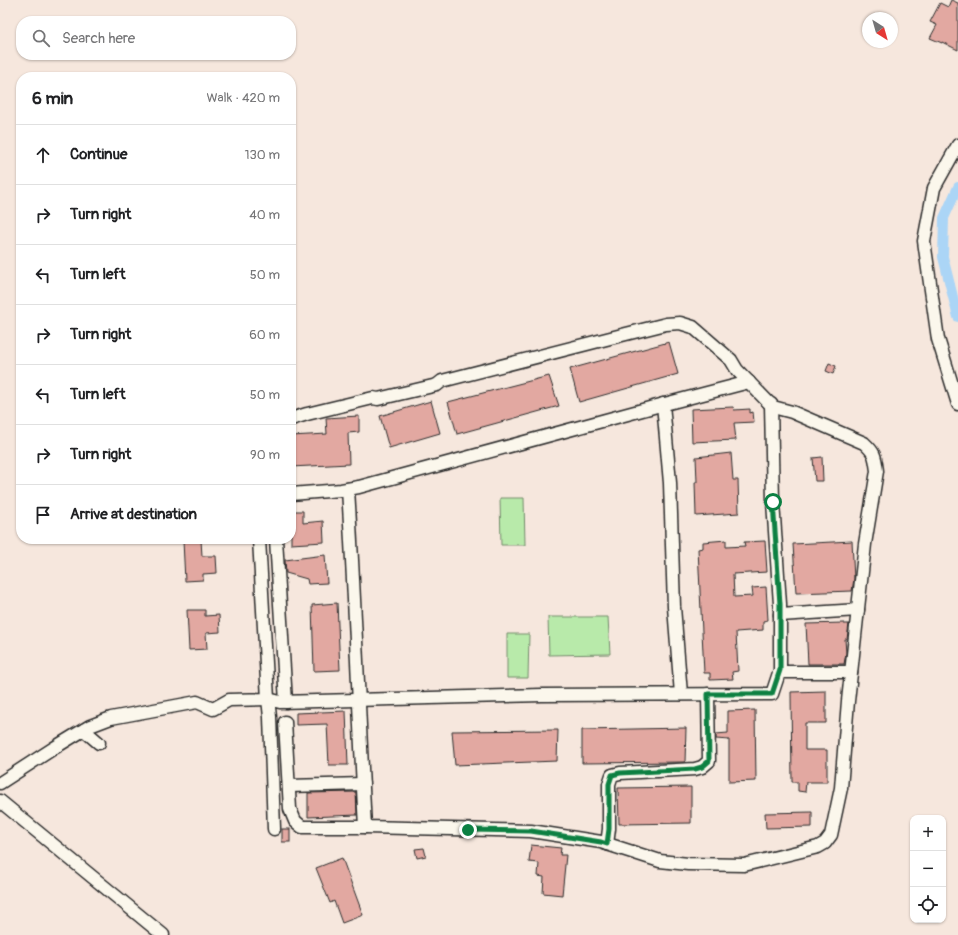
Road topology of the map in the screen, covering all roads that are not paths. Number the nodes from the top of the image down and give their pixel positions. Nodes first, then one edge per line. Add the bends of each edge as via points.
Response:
1 (958, 145) edge
2 (749, 382) junction
3 (663, 404) junction
4 (771, 404) junction
5 (958, 404) edge
6 (296, 417) edge
7 (348, 489) junction
8 (296, 494) edge
9 (259, 544) edge
10 (276, 544) edge
11 (858, 610) junction
12 (780, 615) junction
13 (780, 672) junction
14 (851, 672) junction
15 (681, 694) junction
16 (708, 694) junction
17 (268, 699) junction
18 (359, 700) junction
19 (286, 702) junction
20 (285, 722) dead end
21 (84, 730) junction
22 (99, 744) dead end
23 (0, 783) edge
24 (363, 784) junction
25 (289, 786) junction
26 (0, 801) edge
27 (365, 828) junction
28 (274, 829) dead end
29 (607, 844) junction
30 (163, 935) edge

1 - 5 street via 934,188 924,240 938,339
2 - 3 street
2 - 4 street
2 - 6 street via 731,360 693,327 680,323 666,324 442,381 437,386 373,398
3 - 7 street via 415,473
3 - 15 street via 670,483 674,607
4 - 11 street via 864,443 873,451 876,470
4 - 12 street via 773,502
7 - 8 street
7 - 18 street
9 - 17 street
10 - 19 street
11 - 12 street
11 - 14 street
12 - 13 street
13 - 14 street
13 - 16 street via 772,694
14 - 29 street via 841,788 831,835 826,843 744,865 660,861
15 - 16 street
15 - 18 street
16 - 29 street via 709,761 695,769 612,775 609,784
17 - 19 street
17 - 21 street via 229,700 213,709 197,702 111,718
17 - 28 street
18 - 19 street
18 - 24 street
20 - 25 street
21 - 22 street
21 - 23 street
24 - 25 street
24 - 27 street
25 - 27 street via 290,809 302,828
26 - 30 street
27 - 29 street via 531,831

